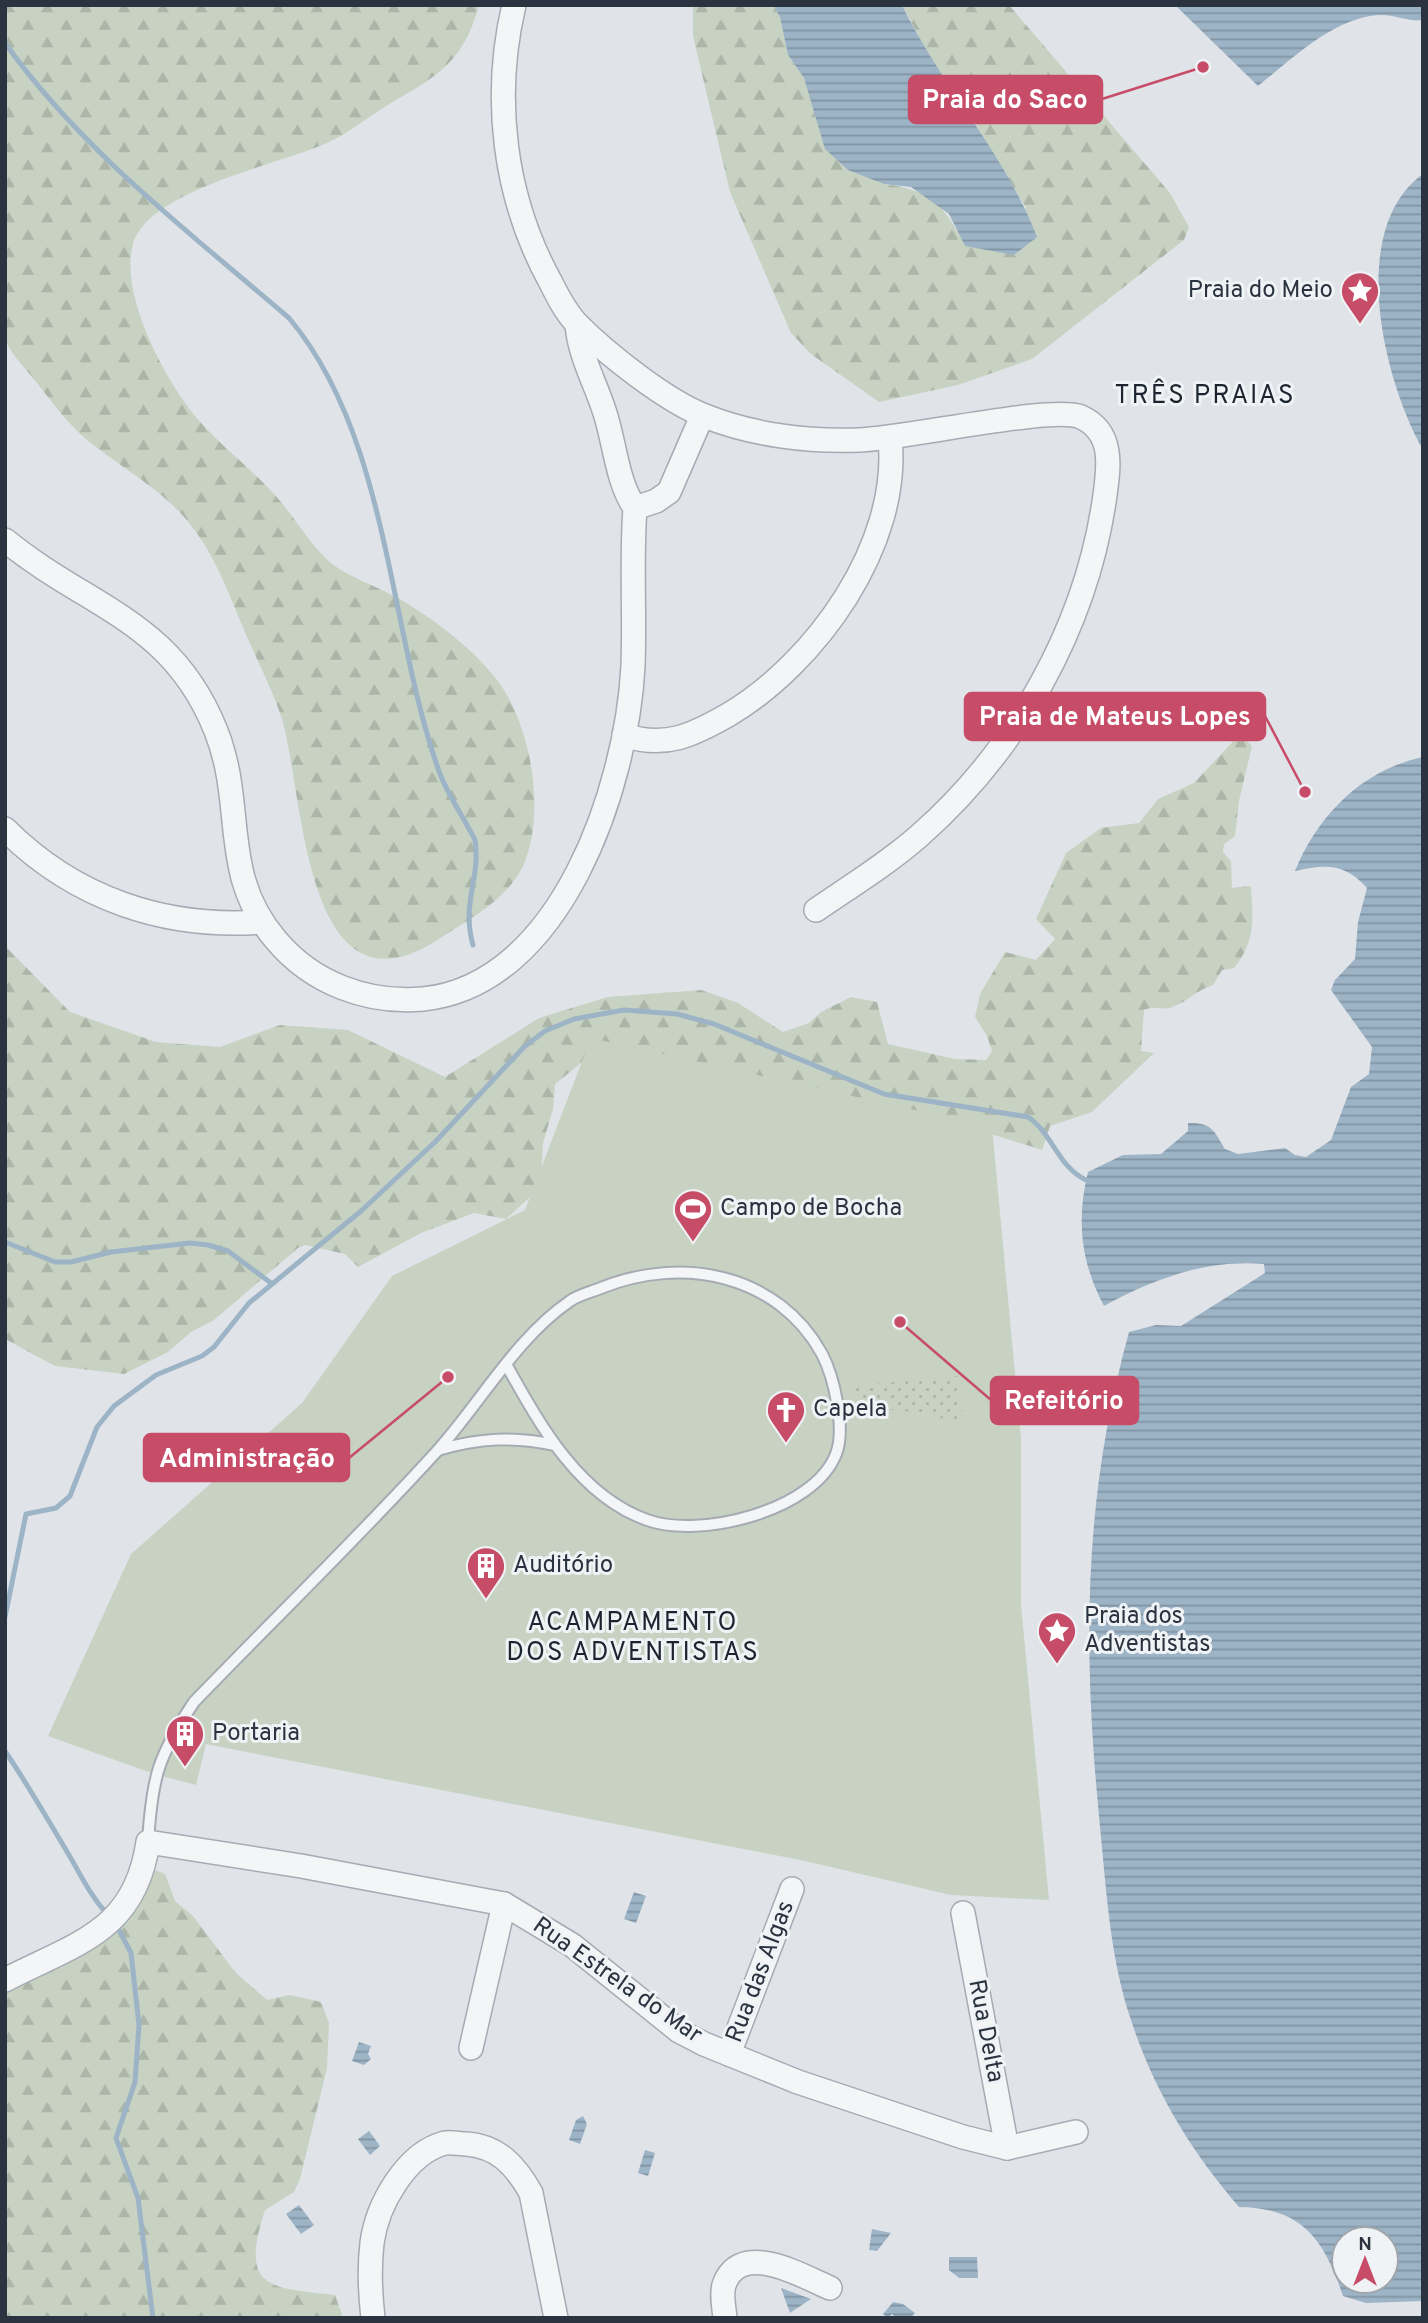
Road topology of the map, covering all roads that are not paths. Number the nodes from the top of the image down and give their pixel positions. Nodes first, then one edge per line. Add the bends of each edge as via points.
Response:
1 (514, 5) edge
2 (577, 324) junction
3 (702, 416) junction
4 (890, 439) junction
5 (635, 508) junction
6 (5, 540) edge
7 (624, 735) junction
8 (5, 828) edge
9 (816, 910) dead end
10 (262, 922) junction
11 (507, 1366) junction
12 (555, 1446) junction
13 (438, 1450) junction
14 (148, 1842) junction
15 (792, 1889) dead end
16 (504, 1904) junction
17 (963, 1913) dead end
18 (5, 1980) edge
19 (471, 2048) dead end
20 (729, 2054) junction
21 (1076, 2132) dead end
22 (1007, 2148) junction
23 (830, 2288) dead end
24 (373, 2318) edge
25 (556, 2318) edge
26 (724, 2318) edge

1 - 2 street via 503,76 511,175 538,258
2 - 3 street via 641,377
2 - 5 street via 625,494
3 - 4 street via 782,435
3 - 5 street via 669,492
4 - 7 street via 893,468 878,529 835,612 800,657 758,695 687,737 662,742
4 - 9 street via 1059,413 1079,416 1095,427 1107,446 1103,507 1085,581 1058,652 999,749 920,835
5 - 7 street via 633,667
6 - 10 street via 53,576 144,631 193,686 225,754 234,803 237,862
7 - 10 street via 598,822 563,896 532,943 484,980 425,999 363,995 306,968
8 - 10 street via 80,885 138,910 206,923
11 - 12 lane
11 - 12 lane via 572,1299 643,1275 696,1272 768,1294 798,1321 822,1354 834,1385 839,1418 836,1454 815,1482 782,1506 738,1521 692,1526 649,1521 615,1503
11 - 13 lane
12 - 13 lane via 496,1438
13 - 14 lane via 194,1702 172,1735 155,1774
14 - 16 street, Rua Estrela do Mar
14 - 18 street via 145,1865 119,1915 96,1935
15 - 20 street, Rua das Algas
16 - 19 street
16 - 20 street, Rua Estrela do Mar via 572,1945 679,2031
17 - 22 street, Rua Delta
20 - 22 street, Rua Estrela do Mar via 811,2086
21 - 22 street, Rua Estrela do Mar
23 - 26 street via 771,2263 748,2262 732,2272 723,2287
24 - 25 street via 369,2282 372,2239 387,2198 413,2160 446,2143 497,2152 522,2177 531,2193

